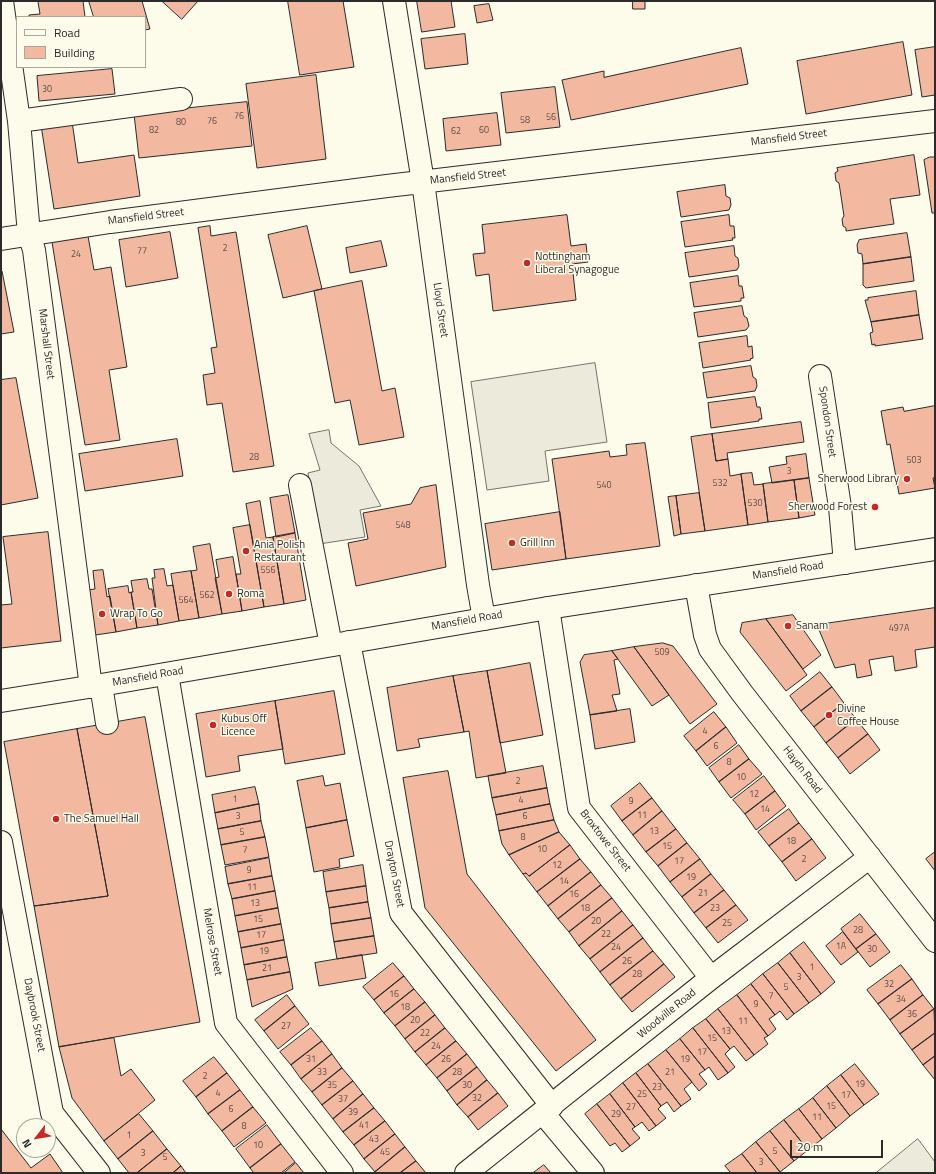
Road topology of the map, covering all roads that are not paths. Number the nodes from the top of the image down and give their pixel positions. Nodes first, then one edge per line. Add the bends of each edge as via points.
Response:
1 (2, 1) edge
2 (394, 1) edge
3 (181, 99) dead end
4 (19, 121) junction
5 (935, 121) edge
6 (423, 182) junction
7 (29, 234) junction
8 (1, 239) edge
9 (820, 376) dead end
10 (300, 485) dead end
11 (329, 542) dead end
12 (935, 548) edge
13 (845, 563) junction
14 (316, 565) junction
15 (696, 585) junction
16 (548, 608) junction
17 (484, 619) junction
18 (340, 643) junction
19 (167, 674) junction
20 (96, 686) junction
21 (1, 701) edge
22 (107, 723) dead end
23 (1, 842) edge
24 (870, 857) junction
25 (6, 886) edge
26 (9, 927) edge
27 (932, 934) edge
28 (712, 978) junction
29 (548, 1110) junction
30 (99, 1173) edge
31 (342, 1173) edge
32 (466, 1173) edge
33 (593, 1173) edge

1 - 4 main road, Marshall Street
2 - 6 main road, Lloyd Street
3 - 4 main road
4 - 7 main road, Marshall Street
5 - 6 main road, Mansfield Street
6 - 7 main road, Mansfield Street
6 - 17 main road, Lloyd Street via 476,577
7 - 8 main road, Mansfield Street
7 - 20 main road, Marshall Street via 34,250
9 - 13 main road, Spondon Street via 840,507
10 - 14 main road, Drayton Street
11 - 14 main road
12 - 13 main road, Mansfield Road
13 - 15 main road, Mansfield Road
14 - 18 main road, Drayton Street
15 - 16 main road, Mansfield Road
15 - 24 main road, Haydn Road via 710,649
16 - 17 main road, Mansfield Road
16 - 28 main road, Broxtowe Street via 579,808
17 - 18 main road, Mansfield Road
18 - 19 main road, Mansfield Road
18 - 29 main road, Drayton Street via 402,913
19 - 20 main road, Mansfield Road
19 - 31 main road, Melrose Street via 226,1023
20 - 21 main road, Mansfield Road
20 - 22 main road, Marshall Street
23 - 25 main road, Daybrook Street
24 - 27 main road, Haydn Road
24 - 28 main road, Woodville Road
25 - 26 main road, Daybrook Street
26 - 30 main road, Daybrook Street via 52,1113
28 - 29 main road, Woodville Road
29 - 32 main road, Woodville Road
29 - 33 main road, Drayton Street

